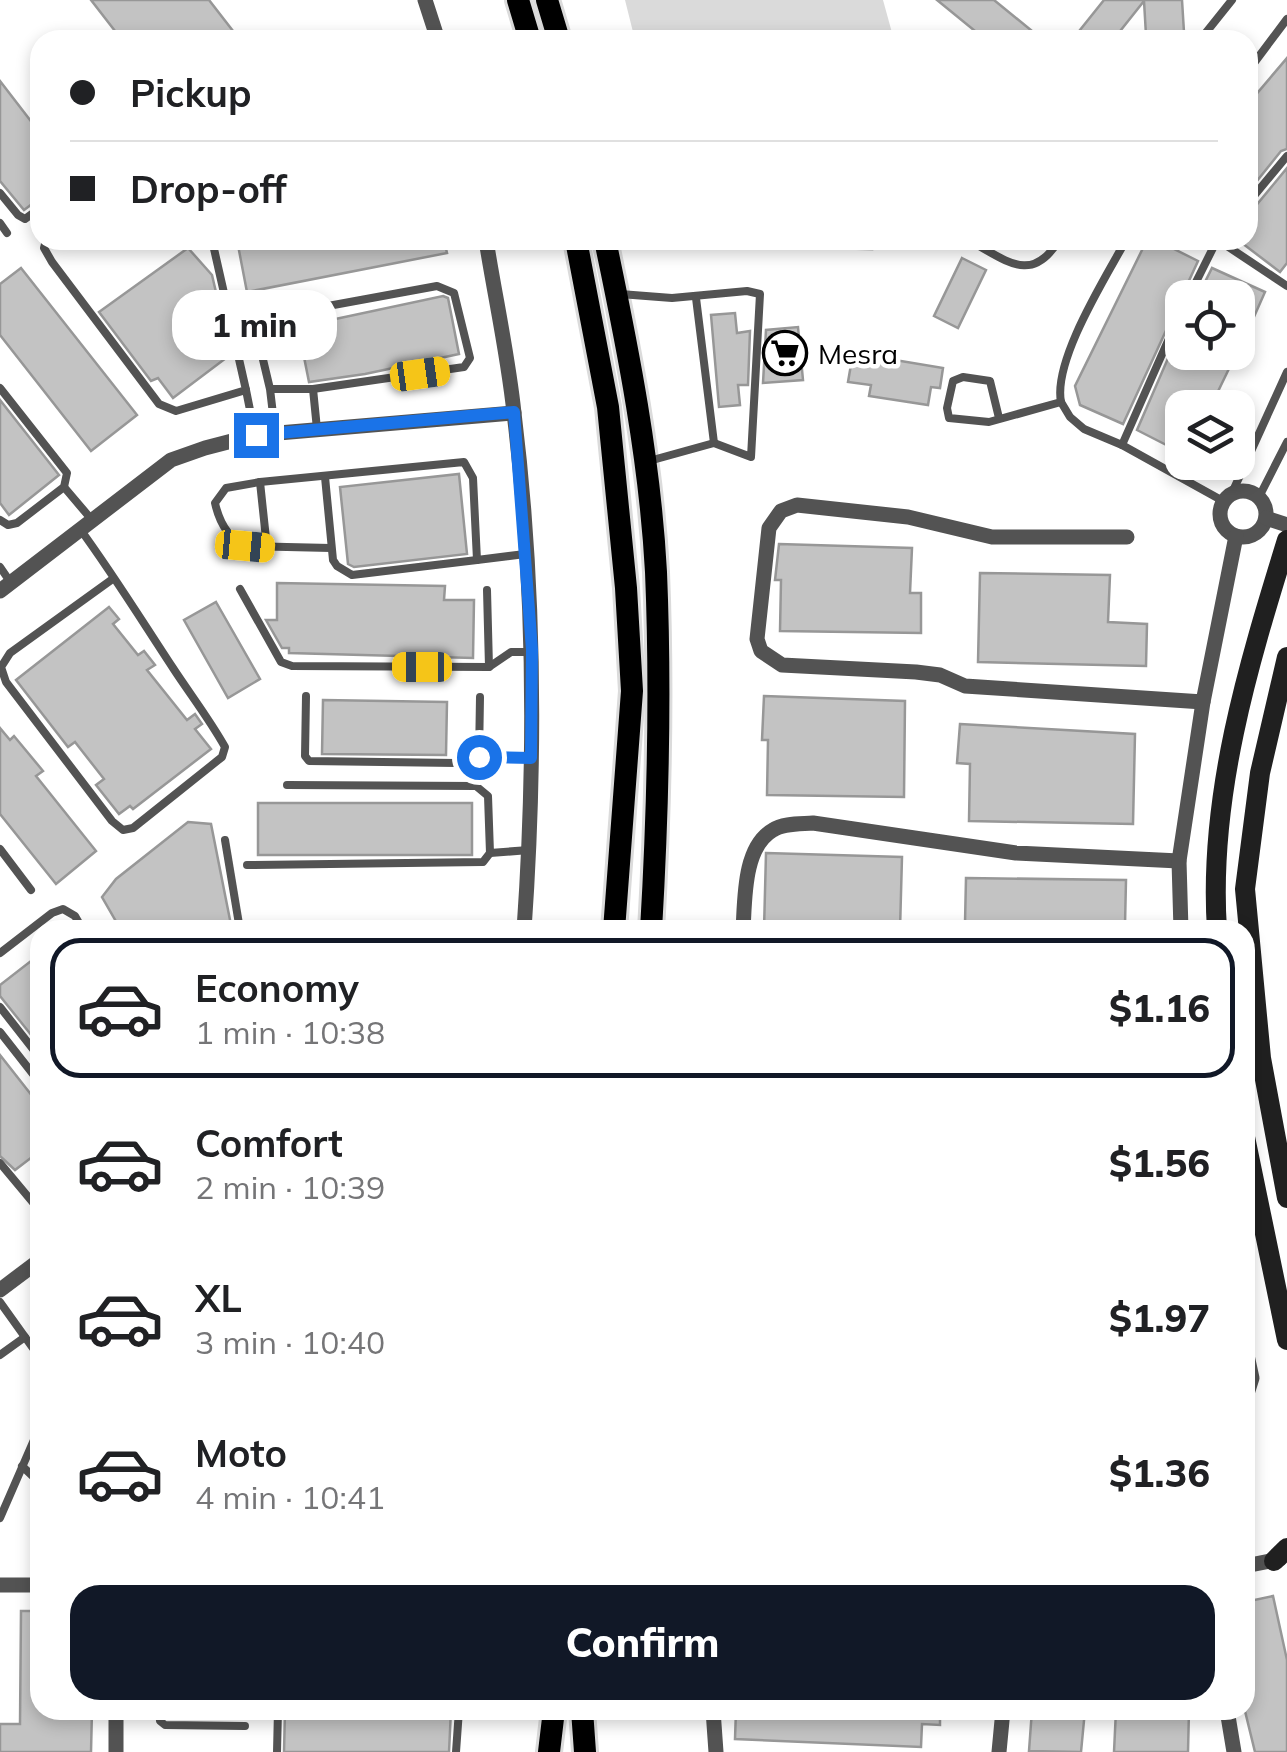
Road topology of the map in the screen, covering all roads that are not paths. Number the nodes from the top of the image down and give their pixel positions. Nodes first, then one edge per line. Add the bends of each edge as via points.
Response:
1 (425, 0) edge
2 (518, 0) edge
3 (547, 0) edge
4 (1232, 0) edge
5 (1287, 18) edge
6 (435, 30) edge
7 (527, 30) edge
8 (556, 30) edge
9 (1208, 30) edge
10 (1258, 57) edge
11 (1287, 156) edge
12 (1258, 191) edge
13 (0, 193) edge
14 (30, 215) edge
15 (0, 224) edge
16 (7, 233) dead end
17 (45, 250) edge
18 (214, 250) edge
19 (488, 250) edge
20 (578, 250) edge
21 (607, 250) edge
22 (987, 250) edge
23 (1051, 250) edge
24 (1121, 250) edge
25 (1213, 250) edge
26 (1233, 250) edge
27 (1197, 280) edge
28 (1287, 286) edge
29 (616, 293) junction
30 (696, 298) junction
31 (1165, 348) edge
32 (1287, 372) edge
33 (0, 388) edge
34 (313, 388) junction
35 (270, 389) junction
36 (246, 390) junction
37 (1061, 402) junction
38 (514, 412) junction
39 (999, 418) junction
40 (317, 430) junction
41 (275, 433) junction
42 (256, 435) junction
43 (1287, 442) edge
44 (714, 443) junction
45 (1122, 445) junction
46 (645, 462) junction
47 (325, 477) junction
48 (260, 482) junction
49 (64, 487) junction
50 (1228, 497) junction
51 (1259, 497) junction
52 (0, 520) edge
53 (1263, 523) junction
54 (86, 525) junction
55 (1127, 536) dead end
56 (1236, 536) junction
57 (1286, 537) edge
58 (267, 548) junction
59 (331, 548) junction
60 (525, 554) junction
61 (477, 560) junction
62 (0, 567) edge
63 (114, 578) junction
64 (5, 587) edge
65 (240, 589) dead end
66 (488, 590) dead end
67 (532, 652) junction
68 (1287, 657) edge
69 (490, 666) junction
70 (306, 696) dead end
71 (480, 696) dead end
72 (1204, 702) junction
73 (479, 757) junction
74 (531, 758) junction
75 (287, 785) dead end
76 (225, 840) dead end
77 (0, 849) edge
78 (529, 850) junction
79 (490, 853) junction
80 (1179, 861) junction
81 (247, 865) dead end
82 (31, 890) dead end
83 (43, 920) edge
84 (77, 920) edge
85 (238, 920) edge
86 (525, 920) edge
87 (615, 920) edge
88 (652, 920) edge
89 (743, 920) edge
90 (1181, 920) edge
91 (1216, 920) edge
92 (1248, 920) edge
93 (30, 930) edge
94 (0, 952) edge
95 (1255, 1002) edge
96 (0, 1007) edge
97 (0, 1032) edge
98 (30, 1045) edge
99 (30, 1070) edge
100 (0, 1163) edge
101 (1255, 1185) edge
102 (30, 1194) edge
103 (1287, 1198) edge
104 (30, 1268) edge
105 (0, 1290) edge
106 (0, 1302) edge
107 (25, 1337) junction
108 (1287, 1340) edge
109 (30, 1344) edge
110 (0, 1355) edge
111 (30, 1448) edge
112 (22, 1466) junction
113 (30, 1474) edge
114 (0, 1518) edge
115 (1284, 1557) edge
116 (1255, 1564) edge
117 (0, 1585) edge
118 (30, 1585) edge
119 (116, 1720) edge
120 (160, 1720) edge
121 (278, 1720) edge
122 (458, 1720) edge
123 (553, 1720) edge
124 (583, 1720) edge
125 (714, 1720) edge
126 (1001, 1720) edge
127 (1229, 1720) edge
128 (245, 1726) dead end
129 (116, 1752) edge
130 (277, 1752) edge
131 (456, 1752) edge
132 (548, 1752) edge
133 (585, 1752) edge
134 (716, 1752) edge
135 (999, 1752) edge
136 (1234, 1752) edge

1 - 6 street
2 - 7 main road
3 - 8 main road
4 - 9 lane
5 - 10 lane
11 - 12 lane
13 - 14 lane via 18,215
15 - 16 lane
17 - 36 lane via 160,404 176,411
18 - 36 lane
19 - 38 street
20 - 87 main road via 608,407 632,692
21 - 29 main road
22 - 23 lane via 1027,266
24 - 37 lane via 1079,326
25 - 27 lane
26 - 28 lane
29 - 30 lane
29 - 46 main road
30 - 44 lane
30 - 44 lane via 760,294 751,457
31 - 45 lane
32 - 50 lane
33 - 49 lane via 67,472
34 - 35 lane
34 - 35 lane via 464,367 470,358 454,294 437,286 269,318 256,326
34 - 40 lane
35 - 41 lane
36 - 42 lane
37 - 39 lane
37 - 45 lane via 1084,429
38 - 40 street
38 - 60 street
39 - 39 lane via 950,418 954,381 990,381
40 - 41 street
41 - 42 street
42 - 54 street via 170,460
43 - 51 lane
44 - 46 lane
45 - 50 lane
46 - 88 main road via 658,689
47 - 48 lane
47 - 59 lane
47 - 61 lane via 464,462 473,478
48 - 58 lane
48 - 58 lane via 226,488 215,503 234,541
49 - 52 lane via 17,522
49 - 54 lane
50 - 51 street
50 - 56 street via 1222,525
51 - 53 street via 1266,509
53 - 56 street via 1250,536
53 - 57 street
54 - 63 lane
54 - 64 street
55 - 72 street via 992,537 908,517 798,505 780,511 769,528 757,623 761,652 782,665 916,672 964,686
56 - 72 street
57 - 91 street via 1226,767
58 - 59 lane
59 - 61 lane via 337,566 352,574
60 - 61 lane
60 - 67 street
62 - 64 lane
63 - 63 lane via 10,652 1,667 6,682 124,830 226,752
65 - 69 lane via 282,662 292,666
66 - 69 lane
67 - 69 lane via 510,652
67 - 74 street
68 - 92 street via 1260,773 1245,890
70 - 73 lane via 310,761 456,763
71 - 73 lane
72 - 80 street
73 - 74 lane
74 - 78 street
75 - 79 lane via 476,786 488,796
76 - 85 lane
77 - 82 lane
78 - 79 lane
78 - 86 street
79 - 81 lane via 483,862
80 - 89 street via 1016,853 794,824 758,844
80 - 90 street
83 - 84 lane via 63,910
93 - 94 lane
95 - 103 street
96 - 98 lane
97 - 99 lane
100 - 102 lane
101 - 108 street
104 - 105 street
106 - 107 lane
107 - 109 lane
107 - 110 lane
111 - 112 lane
112 - 113 lane
112 - 114 lane
115 - 116 street
117 - 118 street
119 - 129 street
120 - 128 lane
121 - 130 lane
122 - 131 lane
123 - 132 main road
124 - 133 main road
125 - 134 street
126 - 135 street
127 - 136 street

